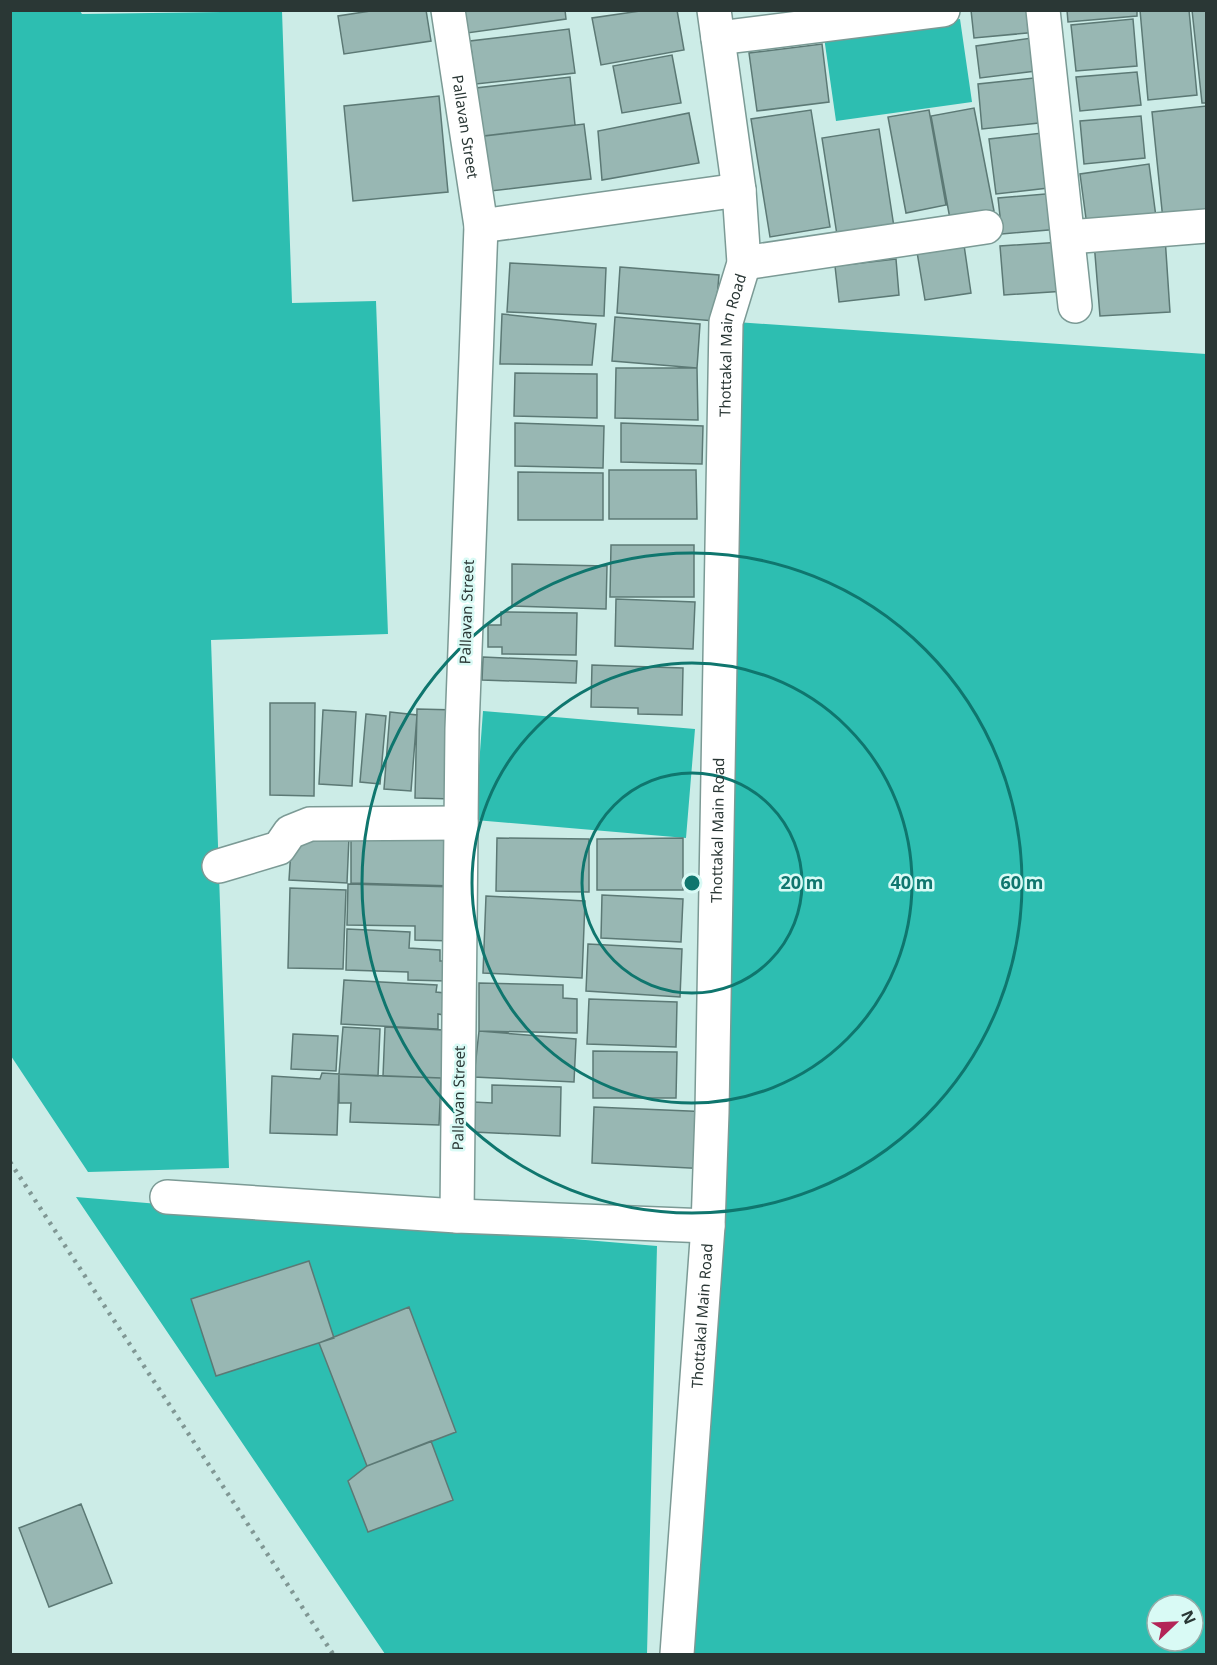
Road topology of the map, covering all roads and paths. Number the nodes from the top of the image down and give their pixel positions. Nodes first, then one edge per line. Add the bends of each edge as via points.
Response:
1 (448, 10) edge
2 (943, 10) edge
3 (1043, 10) edge
4 (716, 24) edge
5 (740, 190) junction
6 (481, 226) junction
7 (1206, 226) edge
8 (986, 227) dead end
9 (1069, 237) junction
10 (744, 263) junction
11 (1075, 306) dead end
12 (460, 823) junction
13 (219, 866) dead end
14 (167, 1197) dead end
15 (456, 1216) junction
16 (708, 1226) junction
17 (677, 1654) edge

1 - 6 street, Pallavan Street
2 - 4 street
3 - 9 street
4 - 5 street, Thottakal Main Road
5 - 6 street
5 - 10 street, Thottakal Main Road
6 - 12 street, Pallavan Street
7 - 9 street
8 - 10 street
9 - 11 street
10 - 16 street, Thottakal Main Road via 726,322
12 - 13 street via 310,824 290,832 279,848
12 - 15 street, Pallavan Street
14 - 15 street
15 - 16 street
16 - 17 street, Thottakal Main Road

